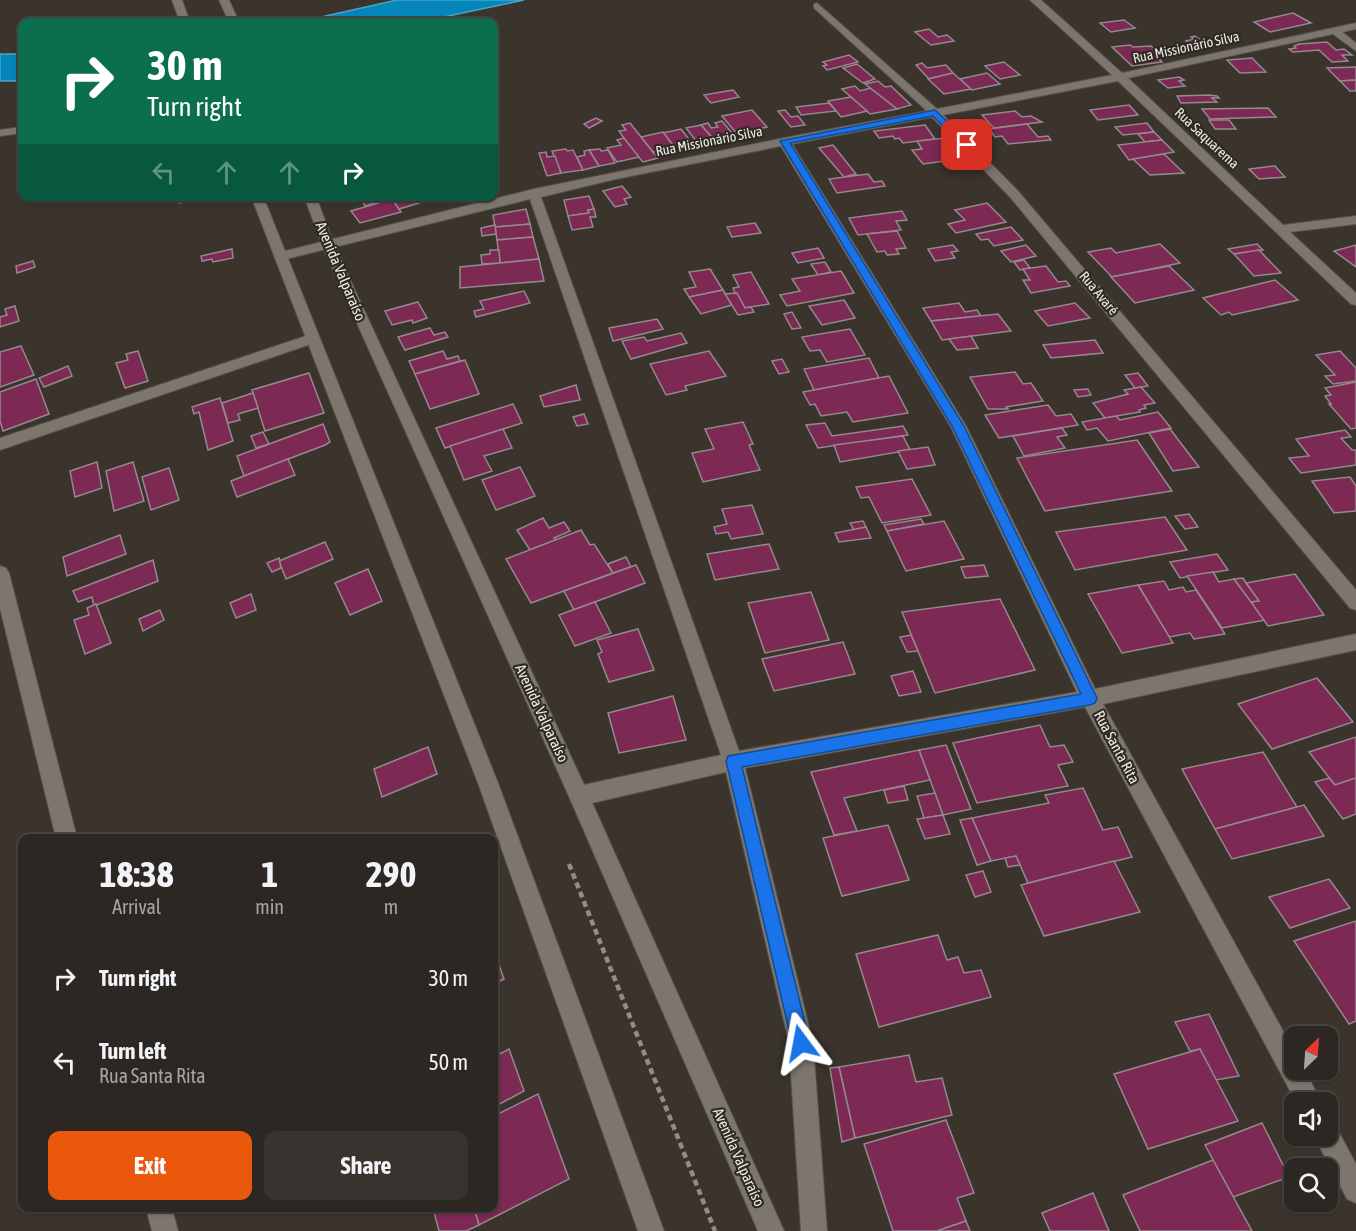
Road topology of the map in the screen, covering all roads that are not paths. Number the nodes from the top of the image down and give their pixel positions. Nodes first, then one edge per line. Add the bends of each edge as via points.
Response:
1 (177, 0) edge
2 (224, 0) edge
3 (1056, 0) edge
4 (1037, 2) edge
5 (817, 6) dead end
6 (184, 18) edge
7 (232, 18) edge
8 (1356, 26) edge
9 (1334, 30) junction
10 (1356, 48) edge
11 (1120, 77) junction
12 (935, 113) junction
13 (18, 131) edge
14 (0, 133) edge
15 (784, 141) junction
16 (534, 193) junction
17 (260, 201) edge
18 (312, 201) edge
19 (1356, 220) edge
20 (1281, 228) junction
21 (328, 245) junction
22 (282, 256) junction
23 (1356, 300) edge
24 (312, 339) junction
25 (0, 444) edge
26 (0, 573) edge
27 (1356, 603) edge
28 (1356, 642) edge
29 (1090, 698) junction
30 (733, 761) junction
31 (579, 796) junction
32 (66, 834) edge
33 (1304, 1092) edge
34 (1332, 1146) edge
35 (1356, 1190) edge
36 (160, 1212) edge
37 (165, 1231) edge
38 (651, 1231) edge
39 (771, 1231) edge
40 (814, 1231) edge

1 - 6 street
2 - 7 street
3 - 4 street
4 - 11 street, Rua Saquarema
5 - 12 street, Rua Avaré
8 - 9 street, Rua Missionário Silva
9 - 10 street
9 - 11 street, Rua Missionário Silva
11 - 12 street, Rua Missionário Silva
11 - 20 street, Rua Saquarema
12 - 15 street, Rua Missionário Silva
12 - 27 street, Rua Avaré via 1022,203
13 - 14 street
15 - 16 street, Rua Missionário Silva
15 - 29 street, Rua Santa Rita via 958,426
16 - 21 street, Rua Missionário Silva
16 - 30 street
17 - 22 street
18 - 21 street, Avenida Valparaíso
19 - 20 street
20 - 23 street, Rua Saquarema
21 - 22 street, Rua Missionário Silva
21 - 31 street, Avenida Valparaíso
22 - 24 street
24 - 25 street
24 - 38 street via 488,783
26 - 32 street
28 - 29 street
29 - 30 street
29 - 33 street, Rua Santa Rita
30 - 31 street
30 - 40 street via 801,1043
31 - 39 street, Avenida Valparaíso
34 - 35 street
36 - 37 street

